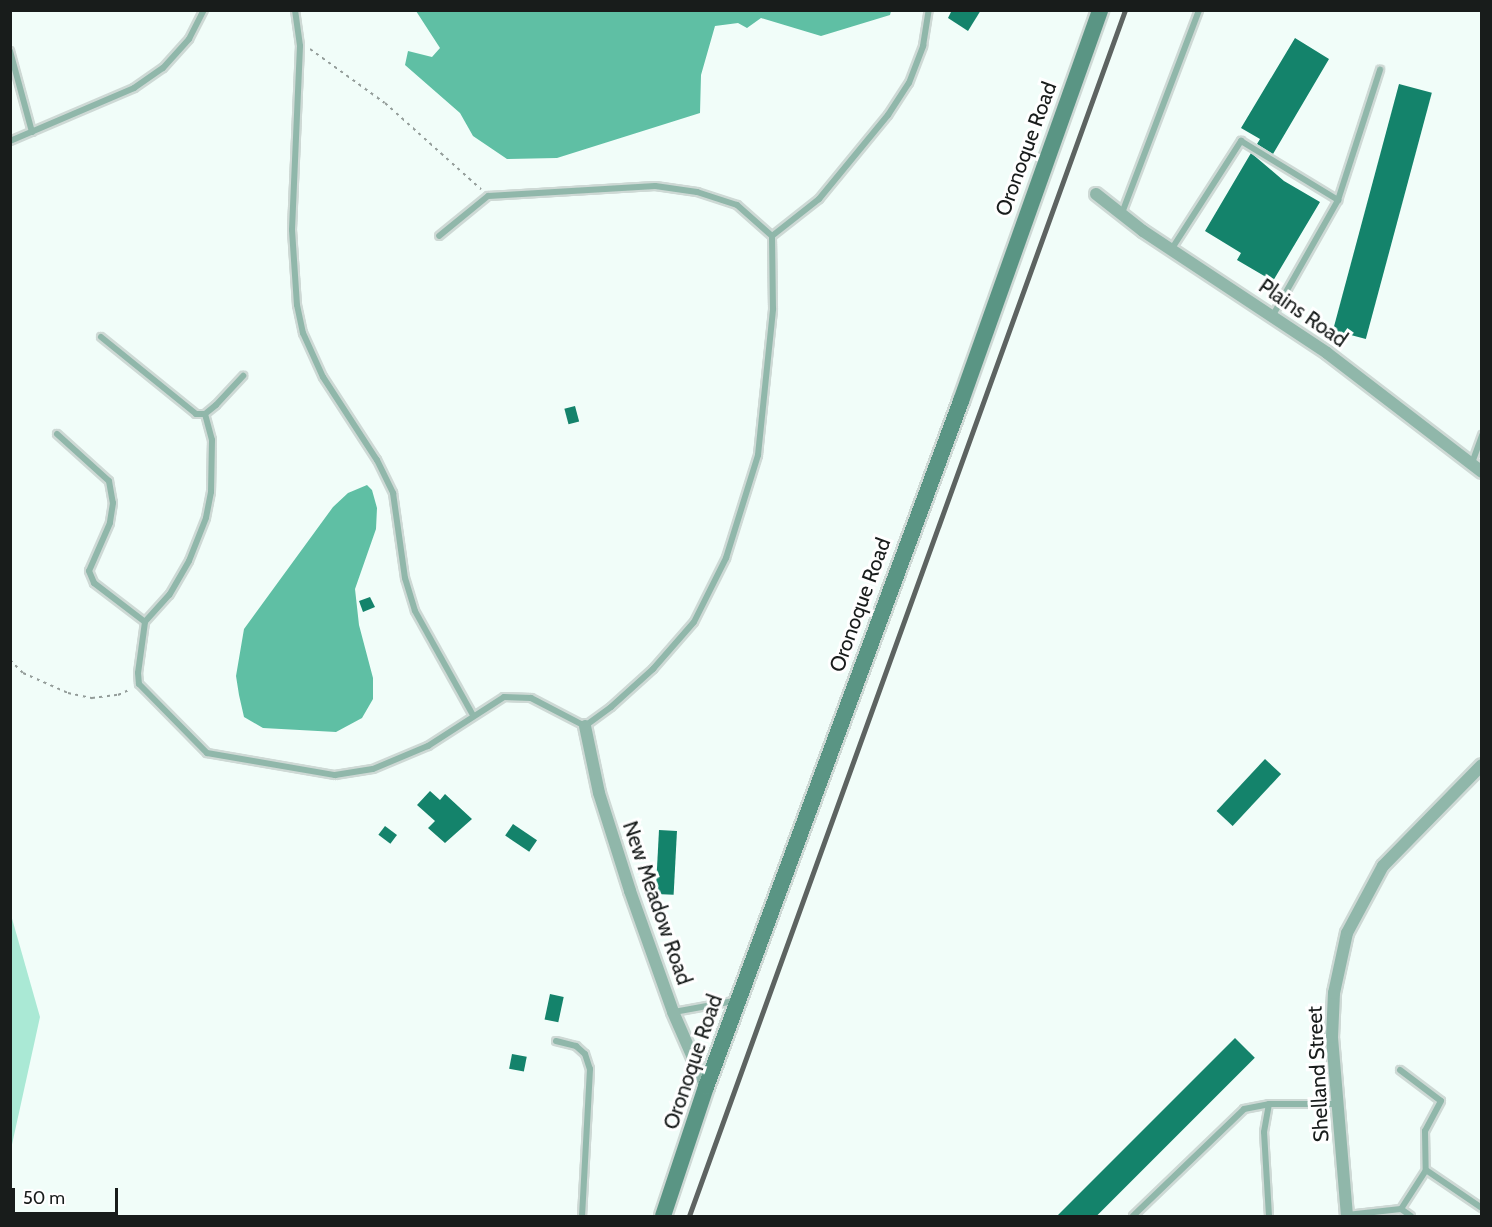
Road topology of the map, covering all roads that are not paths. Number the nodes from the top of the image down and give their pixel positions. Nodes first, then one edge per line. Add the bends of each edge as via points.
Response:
1 (204, 10) edge
2 (295, 10) edge
3 (929, 10) edge
4 (1100, 10) edge
5 (1199, 10) edge
6 (10, 51) edge
7 (1380, 70) dead end
8 (32, 132) junction
9 (10, 141) edge
10 (1096, 194) dead end
11 (1338, 200) junction
12 (1121, 214) junction
13 (439, 236) dead end
14 (772, 236) junction
15 (1172, 250) junction
16 (1273, 315) junction
17 (101, 337) dead end
18 (243, 376) dead end
19 (205, 414) junction
20 (57, 434) dead end
21 (1482, 435) edge
22 (1477, 468) edge
23 (145, 622) junction
24 (473, 715) junction
25 (585, 726) junction
26 (1482, 765) edge
27 (738, 1001) junction
28 (673, 1012) junction
29 (556, 1041) dead end
30 (1400, 1070) dead end
31 (706, 1088) junction
32 (1269, 1104) junction
33 (1338, 1104) junction
34 (1426, 1170) junction
35 (1482, 1208) edge
36 (1401, 1209) junction
37 (582, 1216) edge
38 (663, 1216) edge
39 (1133, 1216) edge
40 (1269, 1216) edge
41 (1347, 1216) edge
42 (1411, 1216) edge

1 - 8 lane via 189,39 163,68 144,82
2 - 24 lane via 300,46 292,230 303,333 323,376 377,460 393,493 405,578 415,611
3 - 14 lane via 923,46 909,83 888,115 819,199
4 - 27 street, Oronoque Road via 962,401
5 - 12 lane
6 - 8 lane
7 - 11 lane
8 - 9 lane
10 - 12 street, Plains Road
11 - 15 lane via 1241,141
11 - 16 lane
12 - 15 street, Plains Road
13 - 14 lane via 488,196 655,186 697,192 737,205
14 - 25 lane via 773,309 758,455 726,558 694,622 654,669
15 - 16 street, Plains Road
16 - 22 street, Plains Road
17 - 19 lane via 181,405 196,414
18 - 19 lane
19 - 23 lane via 212,440 206,518 189,561 169,595
20 - 23 lane via 109,481 113,503 110,523 89,571 94,583
21 - 22 lane
23 - 24 lane via 139,684 207,753 336,775 373,769 428,746
24 - 25 lane via 504,698 531,698
25 - 28 street, New Meadow Road via 599,793
26 - 33 street, Shelland Street via 1383,866 1347,933 1334,993 1332,1037
27 - 28 lane
27 - 31 street, Oronoque Road
28 - 31 street, New Meadow Road
29 - 37 lane via 576,1046 585,1054 590,1069
30 - 34 lane via 1442,1101 1425,1131
31 - 38 street, Oronoque Road
32 - 33 lane
32 - 39 lane via 1244,1109 1231,1118
32 - 40 lane via 1264,1132
33 - 41 street, Shelland Street
34 - 35 lane
34 - 36 lane
36 - 41 lane
36 - 42 lane

